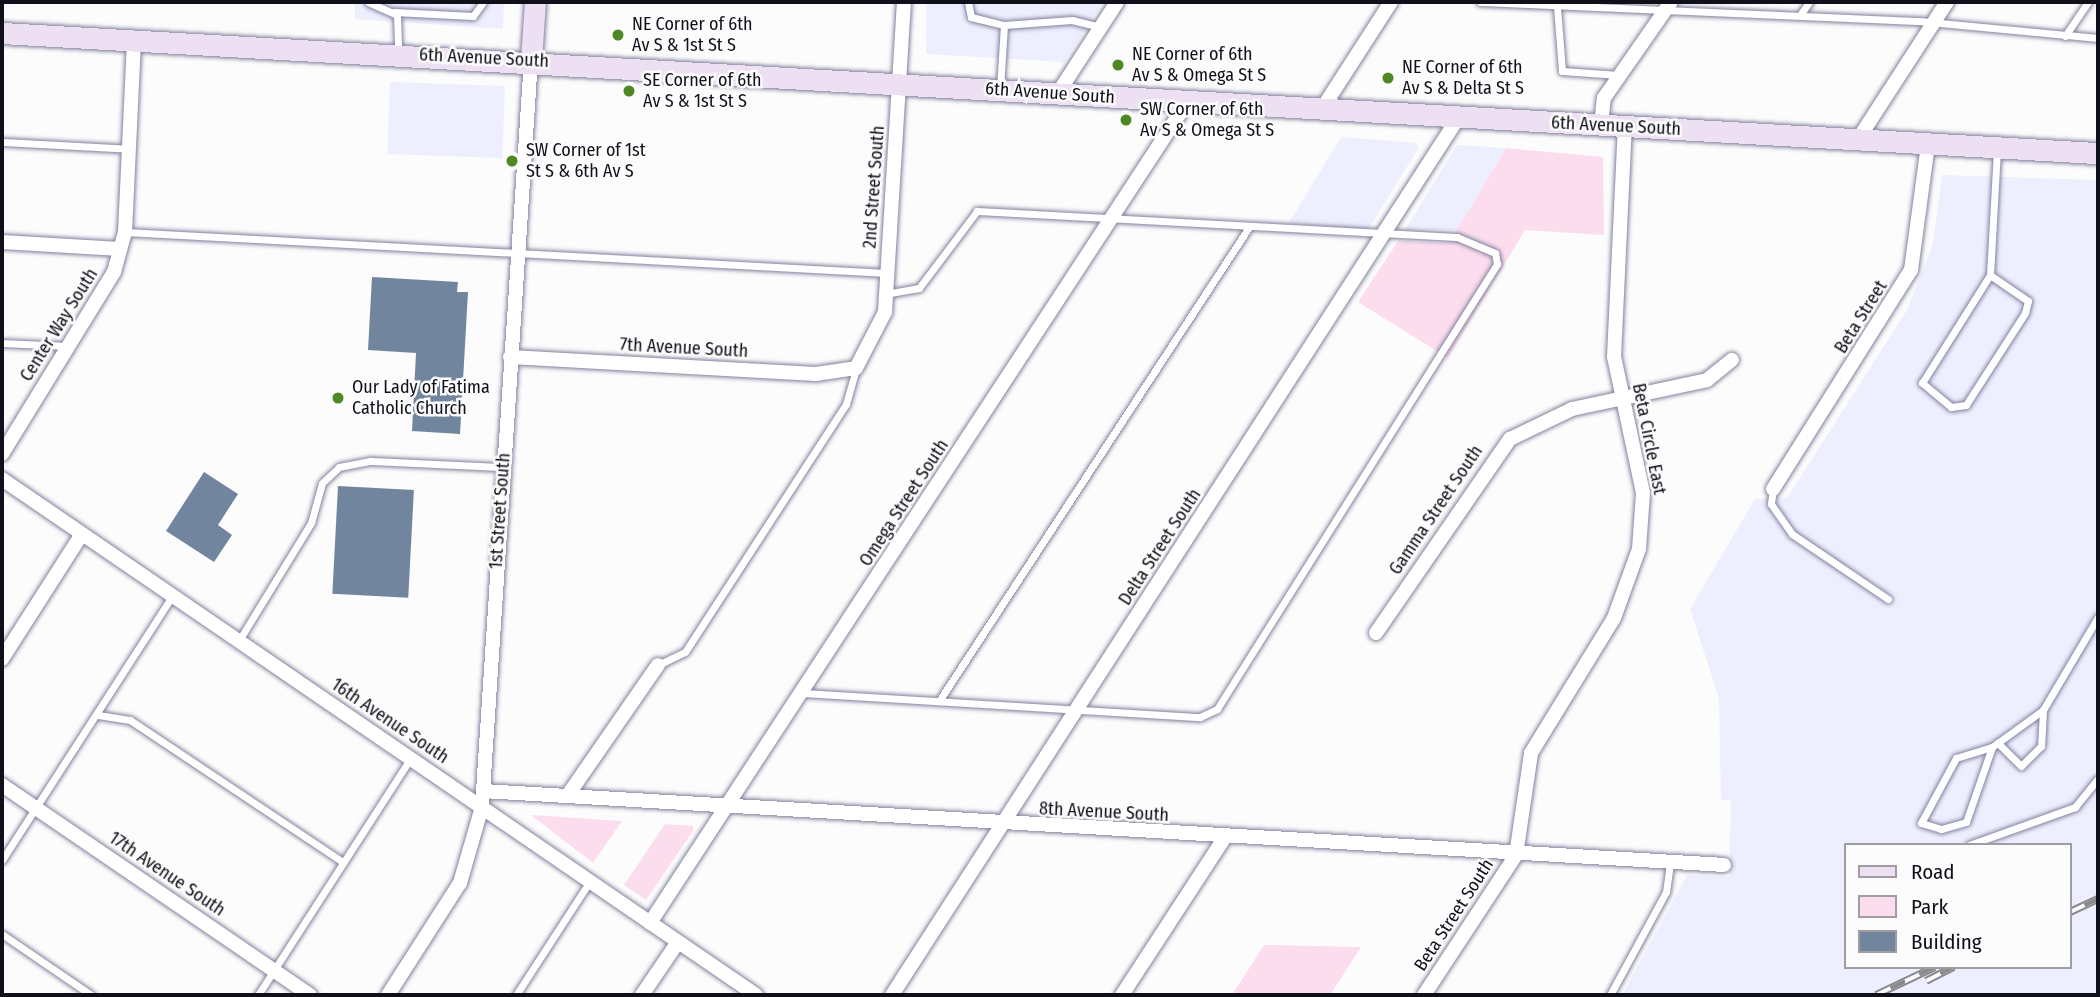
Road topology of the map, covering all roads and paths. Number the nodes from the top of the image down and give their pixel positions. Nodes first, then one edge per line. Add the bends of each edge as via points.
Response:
1 (368, 2) edge
2 (483, 2) edge
3 (535, 2) edge
4 (904, 2) edge
5 (968, 2) edge
6 (1117, 2) edge
7 (1391, 2) edge
8 (1480, 2) edge
9 (1809, 2) edge
10 (1947, 2) edge
11 (2088, 2) edge
12 (1540, 4) edge
13 (1669, 5) edge
14 (1557, 7) junction
15 (394, 12) junction
16 (1800, 15) junction
17 (1004, 25) junction
18 (1932, 26) junction
19 (1101, 27) junction
20 (2, 33) edge
21 (2065, 36) junction
22 (2098, 38) edge
23 (134, 40) junction
24 (398, 53) junction
25 (531, 60) junction
26 (1620, 75) junction
27 (900, 84) junction
28 (1000, 90) junction
29 (1058, 93) junction
30 (1188, 102) junction
31 (1322, 109) junction
32 (1458, 118) junction
33 (1601, 125) junction
34 (1625, 127) junction
35 (1857, 141) junction
36 (2, 142) edge
37 (1928, 145) junction
38 (130, 149) junction
39 (1997, 149) junction
40 (2098, 153) edge
41 (1112, 218) junction
42 (1249, 227) junction
43 (125, 232) junction
44 (1383, 236) junction
45 (2, 242) edge
46 (120, 249) junction
47 (517, 254) junction
48 (887, 273) junction
49 (1990, 275) junction
50 (886, 294) junction
51 (2, 343) edge
52 (68, 346) junction
53 (510, 357) junction
54 (1732, 360) dead end
55 (856, 368) junction
56 (1620, 397) junction
57 (2, 454) edge
58 (502, 467) junction
59 (2, 479) edge
60 (1773, 489) joint
61 (82, 534) junction
62 (172, 596) junction
63 (1888, 599) dead end
64 (2098, 617) edge
65 (1376, 634) dead end
66 (238, 642) junction
67 (2, 659) edge
68 (658, 665) joint
69 (803, 693) junction
70 (939, 701) junction
71 (1080, 706) junction
72 (2043, 710) junction
73 (98, 715) junction
74 (1995, 745) junction
75 (410, 758) junction
76 (2098, 779) edge
77 (2, 785) edge
78 (483, 791) junction
79 (568, 795) junction
80 (482, 807) junction
81 (35, 808) junction
82 (728, 808) junction
83 (1003, 825) junction
84 (1225, 838) junction
85 (1975, 843) edge
86 (1516, 855) junction
87 (2, 860) edge
88 (343, 862) junction
89 (1670, 862) junction
90 (1724, 865) dead end
91 (590, 881) junction
92 (650, 923) junction
93 (2, 934) edge
94 (678, 942) junction
95 (274, 970) junction
96 (90, 995) edge
97 (258, 995) edge
98 (310, 995) edge
99 (388, 995) edge
100 (516, 995) edge
101 (642, 995) edge
102 (756, 995) edge
103 (892, 995) edge
104 (1122, 995) edge
105 (1424, 995) edge
106 (1610, 995) edge

1 - 15 lane
2 - 15 lane via 473,16
3 - 25 main road, 1st Street South
4 - 27 street, 2nd Street South
5 - 17 lane via 971,17
6 - 19 street
7 - 31 street
8 - 12 lane
9 - 16 lane
10 - 18 street
11 - 21 lane
12 - 14 lane
13 - 14 lane
13 - 16 lane
13 - 26 street
14 - 26 lane via 1562,71
15 - 24 lane
16 - 18 lane
17 - 19 lane via 1072,20
17 - 28 lane
18 - 21 lane
18 - 35 street
19 - 29 street
20 - 23 main road, 6th Avenue South
21 - 22 lane
23 - 24 main road, 6th Avenue South
23 - 38 street, Center Way South
24 - 25 main road, 6th Avenue South
25 - 27 main road, 6th Avenue South
25 - 47 street, 1st Street South
26 - 33 street via 1604,98
27 - 28 main road, 6th Avenue South
27 - 48 street, 2nd Street South
28 - 29 main road, 6th Avenue South
29 - 30 main road, 6th Avenue South
30 - 31 main road, 6th Avenue South
30 - 41 street, Omega Street South
31 - 32 main road, 6th Avenue South
32 - 33 main road, 6th Avenue South
32 - 44 street, Delta Street South
33 - 34 main road, 6th Avenue South
34 - 35 main road, 6th Avenue South
34 - 56 street, Beta Circle East via 1614,332
35 - 37 main road, 6th Avenue South
36 - 38 lane
37 - 39 main road, 6th Avenue South
37 - 60 street, Beta Street via 1911,270
38 - 43 street, Center Way South
39 - 40 main road, 6th Avenue South
39 - 49 lane
41 - 42 lane
41 - 50 lane via 977,211 919,288
41 - 69 street, Omega Street South
42 - 44 lane
42 - 70 lane
43 - 46 street, Center Way South
43 - 47 lane
44 - 71 street, Delta Street South
44 - 71 lane via 1457,237 1495,253 1497,264 1217,709 1200,717
45 - 46 street
46 - 52 street, Center Way South
47 - 48 lane
47 - 53 street, 1st Street South
48 - 50 street, 2nd Street South
49 - 49 lane via 1922,383 1951,407 1966,405 2025,313 2028,301
50 - 55 street, 2nd Street South via 883,324
51 - 52 lane
52 - 57 street, Center Way South
53 - 55 street, 7th Avenue South via 816,374
53 - 58 street, 1st Street South
54 - 56 street, Gamma Street South via 1707,380
55 - 68 lane via 840,414 685,652
56 - 65 street, Gamma Street South via 1572,408 1510,439
56 - 86 street, Beta Circle East via 1643,493 1639,549 1614,618 1531,753
58 - 66 lane via 370,461 339,467 322,483 311,523
58 - 78 street, 1st Street South
59 - 61 street, 16th Avenue South
60 - 63 lane via 1771,504 1792,534
61 - 62 street, 16th Avenue South
61 - 67 street
62 - 66 street, 16th Avenue South
62 - 73 lane
64 - 72 lane
66 - 75 street, 16th Avenue South
68 - 79 street
69 - 70 lane
69 - 82 street, Omega Street South
70 - 71 lane
71 - 83 street, Delta Street South
72 - 74 lane
72 - 74 lane via 2040,746 2021,766
73 - 81 lane
73 - 88 lane via 130,720
74 - 74 lane via 1956,758 1921,823 1941,829 1966,822
75 - 80 street, 16th Avenue South
75 - 88 lane
76 - 85 lane via 2075,807
77 - 81 street, 17th Avenue South
78 - 79 street, 8th Avenue South
78 - 80 street, 1st Street South
79 - 82 street, 8th Avenue South
80 - 91 street, 16th Avenue South
80 - 99 street, 1st Street South via 460,883
81 - 87 lane
81 - 95 street, 17th Avenue South
82 - 83 street, 8th Avenue South
82 - 92 street, Omega Street South
83 - 84 street, 8th Avenue South
83 - 103 street, Delta Street South
84 - 86 street, 8th Avenue South
84 - 104 street
86 - 89 street, 8th Avenue South
86 - 105 street, Beta Street South
88 - 95 lane
89 - 90 street, 8th Avenue South
89 - 106 lane via 1666,892
91 - 92 street, 16th Avenue South
91 - 100 lane
92 - 94 street, 16th Avenue South
93 - 96 lane
94 - 101 street
94 - 102 street, 16th Avenue South
95 - 97 lane
95 - 98 street, 17th Avenue South

